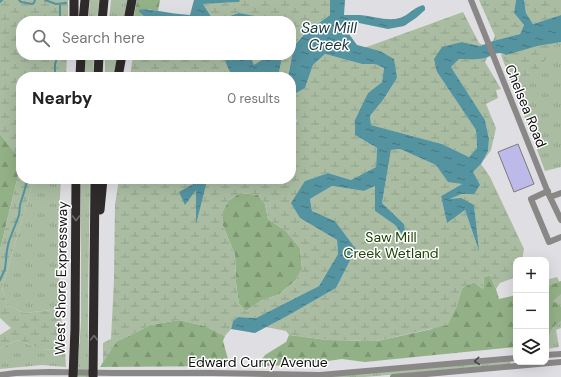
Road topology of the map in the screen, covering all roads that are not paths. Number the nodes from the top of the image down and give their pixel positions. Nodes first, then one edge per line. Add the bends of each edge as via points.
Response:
1 (74, 0) edge
2 (85, 0) edge
3 (104, 0) edge
4 (132, 0) edge
5 (471, 0) edge
6 (74, 16) edge
7 (83, 16) edge
8 (102, 16) edge
9 (129, 16) edge
10 (74, 60) edge
11 (81, 60) edge
12 (99, 60) edge
13 (121, 60) edge
14 (75, 72) edge
15 (80, 72) edge
16 (98, 72) edge
17 (119, 72) edge
18 (76, 184) edge
19 (95, 184) edge
20 (102, 184) edge
21 (561, 193) edge
22 (549, 194) junction
23 (561, 220) edge
24 (561, 236) edge
25 (95, 259) junction
26 (561, 354) edge
27 (549, 355) edge
28 (513, 358) edge
29 (561, 362) edge
30 (549, 363) edge
31 (513, 365) edge
32 (0, 375) edge
33 (213, 375) edge
34 (73, 377) edge
35 (94, 377) edge
36 (393, 377) edge

1 - 6 highway
2 - 7 highway
3 - 8 highway
4 - 9 highway
5 - 22 street, Chelsea Road
10 - 14 highway
11 - 15 highway
12 - 16 highway
13 - 17 highway
18 -> 34 highway, West Shore Expressway
19 - 25 highway
20 - 25 highway
21 - 22 street
22 - 23 street, Chelsea Road
22 - 24 street via 531,198 549,242
35 -> 25 highway
26 - 27 street
28 -> 33 street, Edward Curry Avenue via 320,375
29 - 30 street
31 - 36 street
32 - 33 street, Edward Curry Avenue via 49,372

